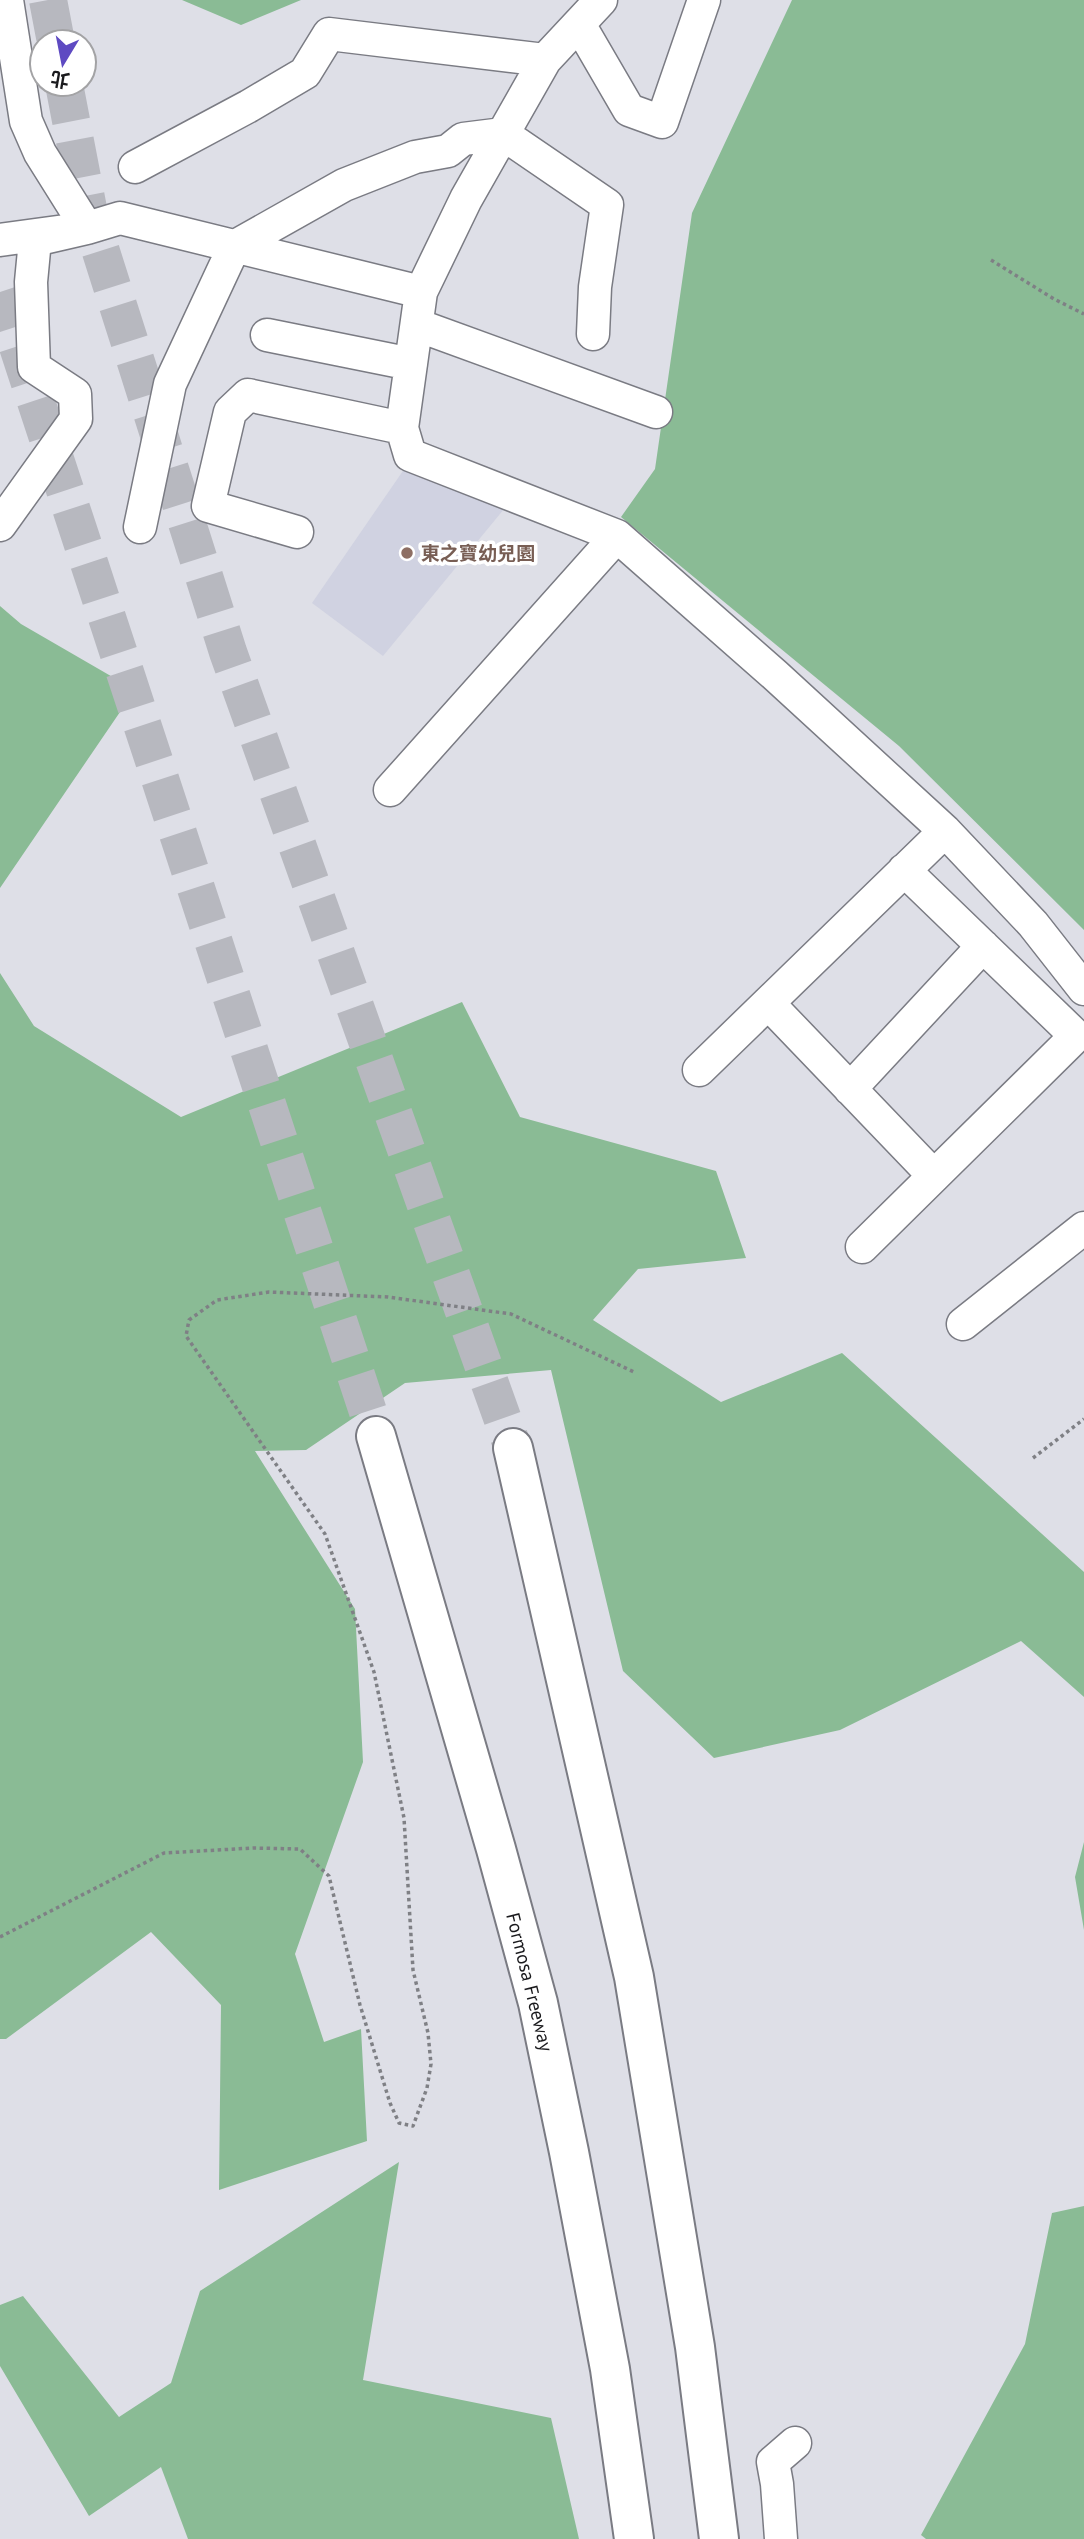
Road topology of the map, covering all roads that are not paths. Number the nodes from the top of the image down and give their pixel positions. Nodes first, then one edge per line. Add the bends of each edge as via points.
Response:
1 (7, 0) edge
2 (601, 0) edge
3 (704, 0) edge
4 (579, 24) junction
5 (545, 60) junction
6 (11, 98) edge
7 (503, 134) junction
8 (448, 151) junction
9 (135, 167) dead end
10 (466, 199) junction
11 (87, 229) junction
12 (0, 240) edge
13 (234, 247) junction
14 (421, 292) junction
15 (417, 325) junction
16 (593, 334) dead end
17 (267, 335) dead end
18 (411, 364) junction
19 (656, 412) dead end
20 (402, 428) junction
21 (0, 525) edge
22 (140, 527) dead end
23 (297, 532) dead end
24 (617, 536) junction
25 (390, 790) dead end
26 (945, 831) junction
27 (904, 870) junction
28 (983, 946) junction
29 (1084, 989) edge
30 (768, 1003) junction
31 (699, 1070) dead end
32 (850, 1089) junction
33 (934, 1176) junction
34 (1084, 1228) edge
35 (862, 1247) dead end
36 (963, 1324) dead end
37 (376, 1436) tunnel mouth
38 (513, 1448) tunnel mouth
39 (795, 2443) dead end
40 (634, 2539) edge
41 (719, 2539) edge
42 (781, 2539) edge

1 - 6 street
2 - 4 street
3 - 4 street via 662,122 629,110
4 - 5 street
5 - 7 street
5 - 9 street via 329,34 304,73
6 - 11 street
7 - 8 street via 463,139
7 - 10 street
7 - 16 street via 607,205
8 - 10 street via 446,166
8 - 13 street via 415,157 344,184
10 - 14 street
11 - 12 street
11 - 13 street via 120,218
11 - 21 street via 35,240 31,282 34,367 75,394 76,419
13 - 14 street
13 - 22 street via 170,384
14 - 15 street
15 - 18 street
15 - 19 street
17 - 18 street
18 - 20 street
20 - 23 street via 248,395 230,412 208,506
20 - 24 street via 410,455
24 - 25 street
24 - 26 street
26 - 27 street
26 - 29 street via 1033,924
27 - 28 street
27 - 30 street
28 - 32 street
28 - 33 street via 1076,1036
30 - 31 street
30 - 32 street
32 - 33 street
33 - 35 street
34 - 36 street
37 - 40 highway, Formosa Freeway via 538,2003 610,2368
38 - 41 highway via 634,1976 695,2347
39 - 42 street via 773,2462

